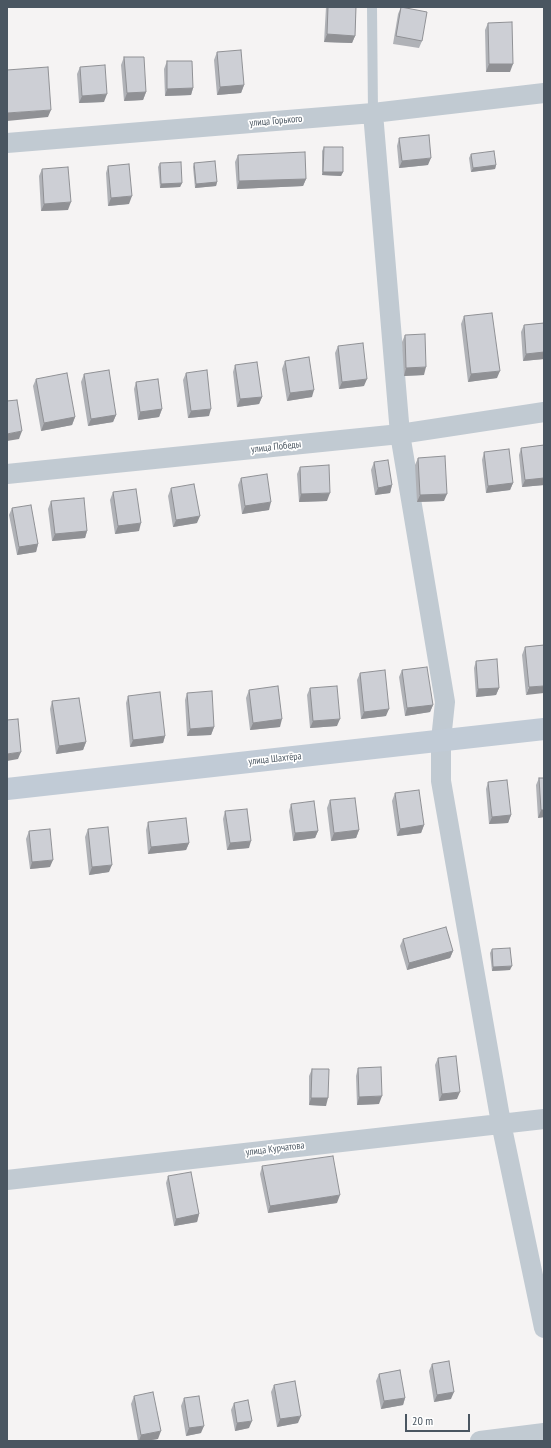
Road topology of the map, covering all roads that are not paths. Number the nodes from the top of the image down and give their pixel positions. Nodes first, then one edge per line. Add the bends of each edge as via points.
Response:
1 (372, 7) edge
2 (544, 93) edge
3 (373, 113) junction
4 (7, 143) edge
5 (544, 412) edge
6 (400, 434) junction
7 (7, 474) edge
8 (544, 729) edge
9 (441, 740) junction
10 (7, 789) edge
11 (544, 1119) edge
12 (501, 1123) junction
13 (7, 1180) edge
14 (544, 1328) edge
15 (544, 1433) edge
16 (480, 1441) edge

1 - 3 lane
2 - 3 street, улица Горького
3 - 4 street, улица Горького
3 - 6 street
5 - 6 street, улица Победы
6 - 7 street, улица Победы
6 - 9 street via 445,702
8 - 9 street, улица Шахтёра
9 - 10 street, улица Шахтёра
9 - 12 street via 441,781
11 - 12 street, улица Курчатова
12 - 13 street, улица Курчатова
12 - 14 street
15 - 16 street

